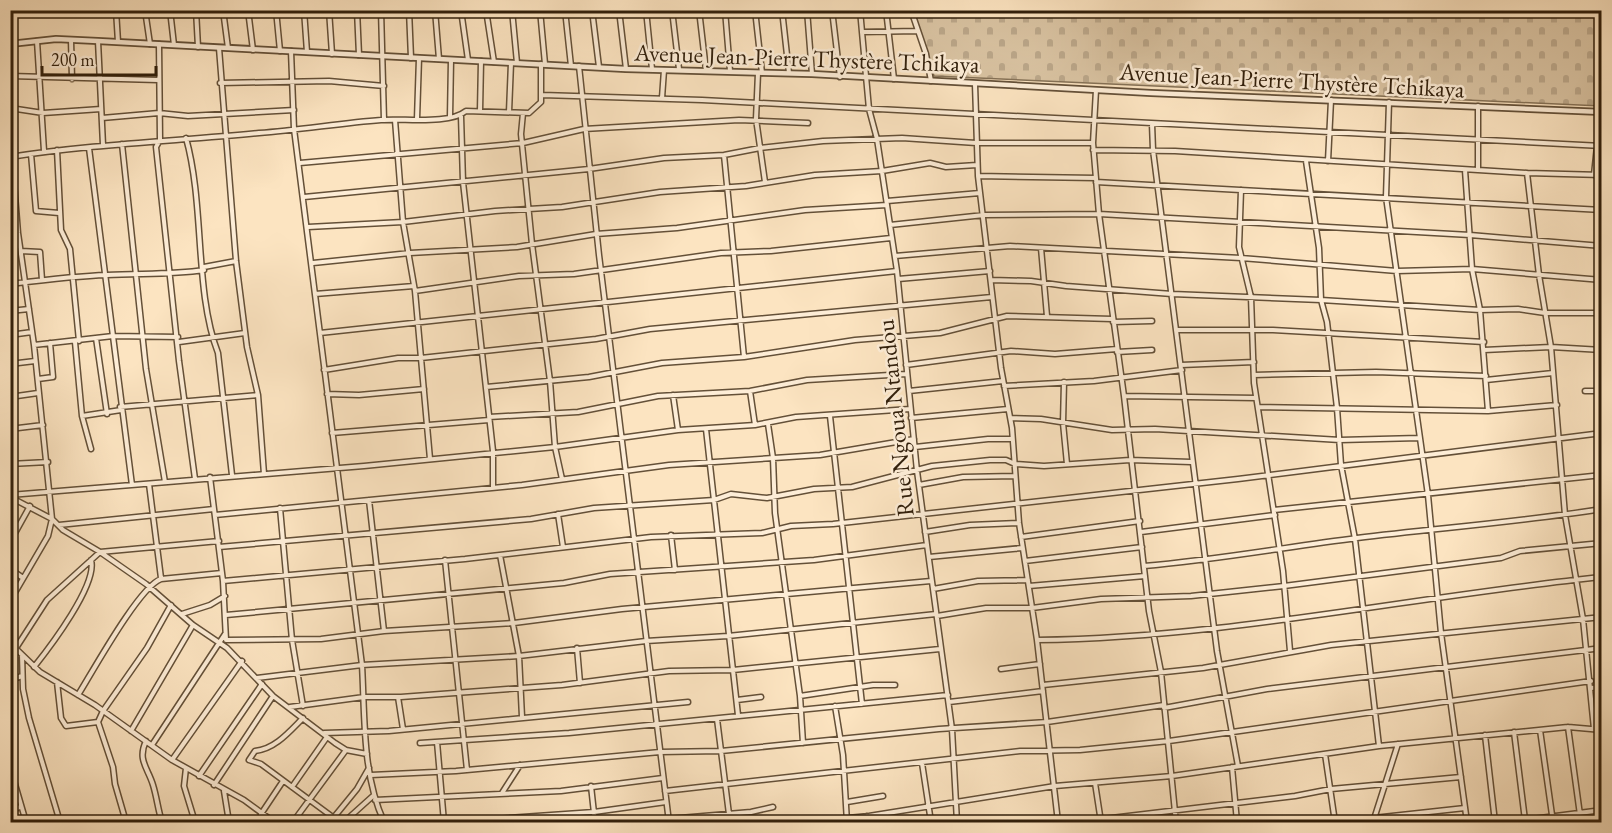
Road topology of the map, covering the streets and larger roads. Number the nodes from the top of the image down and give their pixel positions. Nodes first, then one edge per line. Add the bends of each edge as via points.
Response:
1 (37, 10) edge
2 (116, 10) edge
3 (145, 10) edge
4 (170, 10) edge
5 (196, 10) edge
6 (223, 10) edge
7 (248, 10) edge
8 (276, 10) edge
9 (304, 10) edge
10 (329, 10) edge
11 (357, 10) edge
12 (381, 10) edge
13 (409, 10) edge
14 (435, 10) edge
15 (461, 10) edge
16 (486, 10) edge
17 (512, 10) edge
18 (540, 10) edge
19 (565, 10) edge
20 (592, 10) edge
21 (619, 10) edge
22 (646, 10) edge
23 (672, 10) edge
24 (699, 10) edge
25 (725, 10) edge
26 (755, 10) edge
27 (782, 10) edge
28 (807, 10) edge
29 (832, 10) edge
30 (860, 10) edge
31 (886, 10) edge
32 (911, 10) edge
33 (10, 14) edge
34 (918, 31) junction
35 (863, 32) junction
36 (889, 32) junction
37 (71, 40) junction
38 (37, 41) junction
39 (98, 41) junction
40 (118, 42) junction
41 (10, 44) edge
42 (150, 44) junction
43 (159, 44) junction
44 (174, 45) junction
45 (198, 47) junction
46 (219, 48) junction
47 (228, 48) junction
48 (253, 50) junction
49 (280, 51) junction
50 (291, 51) junction
51 (308, 52) junction
52 (332, 54) junction
53 (359, 55) junction
54 (384, 56) junction
55 (411, 58) junction
56 (419, 58) junction
57 (439, 59) junction
58 (451, 60) junction
59 (468, 60) junction
60 (481, 61) junction
61 (494, 62) junction
62 (514, 63) junction
63 (543, 64) junction
64 (571, 66) junction
65 (579, 66) junction
66 (599, 67) junction
67 (626, 69) junction
68 (652, 69) junction
69 (664, 69) junction
70 (679, 69) junction
71 (706, 70) junction
72 (730, 72) junction
73 (760, 73) junction
74 (789, 73) junction
75 (813, 74) junction
76 (10, 76) edge
77 (840, 76) junction
78 (38, 78) junction
79 (868, 78) junction
80 (72, 79) junction
81 (99, 79) junction
82 (894, 79) junction
83 (158, 80) junction
84 (292, 81) junction
85 (931, 81) junction
86 (220, 83) junction
87 (975, 84) junction
88 (384, 86) junction
89 (1096, 89) junction
90 (542, 95) junction
91 (581, 97) junction
92 (662, 98) junction
93 (1332, 99) junction
94 (1389, 102) junction
95 (757, 104) junction
96 (1478, 106) junction
97 (10, 108) edge
98 (101, 109) junction
99 (869, 109) junction
100 (294, 110) junction
101 (480, 111) junction
102 (40, 112) junction
103 (509, 112) junction
104 (523, 112) junction
105 (1602, 112) edge
106 (159, 113) junction
107 (223, 114) junction
108 (461, 116) junction
109 (974, 116) junction
110 (450, 117) junction
111 (102, 118) junction
112 (417, 119) junction
113 (756, 119) junction
114 (384, 120) junction
115 (395, 120) junction
116 (1094, 121) junction
117 (808, 123) dead end
118 (1152, 124) junction
119 (1602, 126) edge
120 (294, 129) junction
121 (584, 129) junction
122 (1331, 133) junction
123 (225, 135) junction
124 (1387, 136) junction
125 (186, 138) junction
126 (877, 139) junction
127 (160, 140) junction
128 (1476, 141) junction
129 (523, 143) junction
130 (976, 143) junction
131 (1093, 143) junction
132 (122, 144) junction
133 (103, 145) junction
134 (1599, 146) edge
135 (89, 148) junction
136 (463, 148) junction
137 (760, 148) junction
138 (57, 150) junction
139 (1093, 150) junction
140 (1153, 150) junction
141 (44, 151) junction
142 (31, 154) junction
143 (396, 154) junction
144 (724, 155) junction
145 (11, 157) edge
146 (1306, 161) junction
147 (1328, 161) junction
148 (299, 163) junction
149 (1386, 164) junction
150 (977, 165) junction
151 (589, 169) junction
152 (1465, 170) junction
153 (1478, 170) junction
154 (882, 171) junction
155 (1527, 173) junction
156 (1594, 175) junction
157 (1602, 175) edge
158 (526, 176) junction
159 (978, 176) junction
160 (1096, 180) junction
161 (463, 182) junction
162 (765, 183) junction
163 (12, 185) edge
164 (1159, 185) junction
165 (401, 187) junction
166 (728, 188) junction
167 (1241, 190) junction
168 (1309, 193) junction
169 (980, 194) junction
170 (304, 197) junction
171 (1386, 197) junction
172 (592, 202) junction
173 (887, 203) junction
174 (1466, 203) junction
175 (1532, 207) junction
176 (13, 208) edge
177 (530, 210) junction
178 (1602, 210) edge
179 (59, 213) junction
180 (1099, 214) junction
181 (466, 215) junction
182 (984, 215) junction
183 (1163, 218) junction
184 (732, 220) junction
185 (403, 222) junction
186 (1239, 223) junction
187 (890, 225) junction
188 (308, 227) junction
189 (1314, 227) junction
190 (1392, 232) junction
191 (18, 233) junction
192 (10, 234) edge
193 (597, 234) junction
194 (1470, 235) junction
195 (891, 238) junction
196 (1535, 241) junction
197 (532, 244) junction
198 (987, 246) junction
199 (1602, 246) edge
200 (1041, 248) junction
201 (470, 250) junction
202 (21, 251) junction
203 (735, 252) junction
204 (410, 253) junction
205 (1106, 253) junction
206 (1167, 255) junction
207 (895, 256) junction
208 (1241, 258) junction
209 (236, 261) junction
210 (313, 263) junction
211 (1320, 264) junction
212 (1472, 268) junction
213 (204, 269) junction
214 (601, 270) junction
215 (897, 271) junction
216 (990, 271) junction
217 (1397, 271) junction
218 (138, 274) junction
219 (1539, 274) junction
220 (105, 275) junction
221 (171, 275) junction
222 (537, 276) junction
223 (72, 277) junction
224 (898, 279) junction
225 (42, 280) junction
226 (991, 280) junction
227 (1602, 280) edge
228 (25, 282) junction
229 (474, 282) junction
230 (1045, 283) junction
231 (10, 284) edge
232 (738, 287) junction
233 (414, 289) junction
234 (1110, 289) junction
235 (315, 294) junction
236 (1172, 294) junction
237 (992, 297) junction
238 (1251, 297) junction
239 (1322, 300) junction
240 (605, 302) junction
241 (1400, 305) junction
242 (901, 307) junction
243 (29, 309) junction
244 (1480, 310) junction
245 (10, 311) edge
246 (540, 311) junction
247 (1545, 313) junction
248 (1602, 313) edge
249 (478, 315) junction
250 (1047, 316) junction
251 (994, 317) junction
252 (741, 321) junction
253 (1112, 321) junction
254 (1152, 321) dead end
255 (418, 323) junction
256 (1176, 330) junction
257 (1253, 331) junction
258 (32, 332) junction
259 (245, 333) junction
260 (320, 333) junction
261 (1328, 334) junction
262 (10, 335) edge
263 (113, 336) junction
264 (144, 337) junction
265 (212, 337) junction
266 (609, 337) junction
267 (904, 337) junction
268 (96, 338) junction
269 (1404, 338) junction
270 (179, 339) junction
271 (77, 342) junction
272 (1484, 342) junction
273 (50, 343) junction
274 (34, 345) junction
275 (546, 345) junction
276 (1551, 347) junction
277 (1152, 350) dead end
278 (1484, 350) junction
279 (1602, 350) edge
280 (481, 351) junction
281 (1117, 351) junction
282 (999, 354) junction
283 (744, 357) junction
284 (421, 358) junction
285 (35, 361) junction
286 (1254, 362) junction
287 (10, 364) edge
288 (906, 365) junction
289 (1182, 367) junction
290 (324, 370) junction
291 (614, 372) junction
292 (1333, 372) junction
293 (1408, 372) junction
294 (1553, 373) junction
295 (906, 374) junction
296 (1254, 375) junction
297 (1122, 378) junction
298 (1486, 378) junction
299 (38, 379) junction
300 (550, 381) junction
301 (1064, 382) junction
302 (1004, 384) junction
303 (486, 387) junction
304 (424, 389) junction
305 (750, 391) junction
306 (909, 391) junction
307 (1585, 391) dead end
308 (1602, 391) edge
309 (38, 393) junction
310 (327, 394) junction
311 (258, 395) junction
312 (673, 395) junction
313 (1124, 396) junction
314 (10, 397) edge
315 (1185, 397) junction
316 (1256, 398) junction
317 (223, 399) junction
318 (186, 402) junction
319 (153, 404) junction
320 (618, 405) junction
321 (1557, 405) junction
322 (1259, 407) junction
323 (1008, 408) junction
324 (1337, 408) junction
325 (121, 409) junction
326 (910, 409) junction
327 (1416, 411) junction
328 (1488, 411) junction
329 (107, 414) junction
330 (552, 414) junction
331 (82, 416) junction
332 (830, 416) junction
333 (489, 418) junction
334 (911, 418) junction
335 (1010, 418) junction
336 (1063, 423) junction
337 (768, 424) junction
338 (43, 425) junction
339 (427, 425) junction
340 (755, 425) junction
341 (10, 429) edge
342 (706, 429) junction
343 (678, 430) junction
344 (1127, 430) junction
345 (1189, 432) junction
346 (332, 433) junction
347 (1602, 433) edge
348 (1262, 435) junction
349 (622, 437) junction
350 (1419, 438) junction
351 (914, 439) junction
352 (1012, 439) junction
353 (1559, 439) junction
354 (1340, 440) junction
355 (555, 447) junction
356 (915, 447) junction
357 (91, 449) dead end
358 (494, 451) junction
359 (833, 454) junction
360 (1423, 457) junction
361 (773, 458) junction
362 (430, 459) junction
363 (1130, 460) junction
364 (48, 462) junction
365 (1191, 462) junction
366 (10, 464) edge
367 (710, 464) junction
368 (1015, 464) junction
369 (1066, 464) junction
370 (1341, 465) junction
371 (337, 468) junction
372 (917, 471) junction
373 (626, 472) junction
374 (264, 474) junction
375 (232, 475) junction
376 (1268, 475) junction
377 (1602, 475) edge
378 (1016, 476) junction
379 (210, 477) junction
380 (195, 478) junction
381 (562, 479) junction
382 (1562, 481) junction
383 (165, 482) junction
384 (1194, 483) junction
385 (149, 484) junction
386 (132, 485) junction
387 (920, 485) junction
388 (837, 487) junction
389 (493, 488) junction
390 (1135, 489) junction
391 (50, 493) junction
392 (1428, 495) junction
393 (10, 496) edge
394 (773, 497) junction
395 (369, 500) junction
396 (714, 500) junction
397 (341, 502) junction
398 (1018, 502) junction
399 (1348, 502) junction
400 (631, 505) junction
401 (30, 506) junction
402 (280, 508) junction
403 (214, 509) junction
404 (1602, 509) edge
405 (923, 513) junction
406 (1274, 513) junction
407 (558, 514) junction
408 (215, 515) junction
409 (1565, 515) junction
410 (153, 516) junction
411 (52, 519) junction
412 (1140, 521) junction
413 (842, 523) junction
414 (1019, 523) junction
415 (59, 525) junction
416 (1200, 526) junction
417 (777, 529) junction
418 (1431, 531) junction
419 (925, 532) junction
420 (1141, 532) junction
421 (373, 533) junction
422 (344, 534) junction
423 (671, 535) junction
424 (718, 536) junction
425 (1021, 537) junction
426 (633, 539) junction
427 (1355, 539) junction
428 (283, 540) junction
429 (10, 542) edge
430 (1602, 543) edge
431 (219, 544) junction
432 (927, 545) junction
433 (157, 546) junction
434 (1142, 546) junction
435 (1572, 546) junction
436 (563, 547) junction
437 (1022, 549) junction
438 (1280, 551) junction
439 (100, 552) junction
440 (500, 555) junction
441 (847, 557) junction
442 (929, 557) junction
443 (91, 560) junction
444 (445, 560) junction
445 (1025, 561) junction
446 (1206, 561) junction
447 (783, 562) junction
448 (720, 566) junction
449 (1144, 566) junction
450 (376, 567) junction
451 (1436, 567) junction
452 (10, 569) edge
453 (348, 570) junction
454 (675, 570) junction
455 (222, 573) junction
456 (638, 573) junction
457 (285, 576) junction
458 (1145, 576) junction
459 (1359, 577) junction
460 (1602, 577) edge
461 (23, 578) junction
462 (161, 579) junction
463 (1576, 579) junction
464 (1028, 580) junction
465 (223, 581) junction
466 (931, 581) junction
467 (1029, 586) junction
468 (1284, 586) junction
469 (149, 587) junction
470 (507, 588) junction
471 (933, 589) junction
472 (850, 590) junction
473 (1209, 594) junction
474 (447, 595) junction
475 (786, 595) junction
476 (225, 596) junction
477 (1438, 596) junction
478 (1148, 597) junction
479 (379, 600) junction
480 (723, 600) junction
481 (10, 601) edge
482 (353, 602) junction
483 (171, 605) junction
484 (642, 607) junction
485 (1032, 608) junction
486 (1363, 608) junction
487 (289, 610) junction
488 (182, 614) junction
489 (226, 615) junction
490 (937, 615) junction
491 (1602, 617) edge
492 (1286, 619) junction
493 (1583, 619) junction
494 (514, 623) junction
495 (854, 623) junction
496 (193, 625) junction
497 (450, 627) junction
498 (1214, 627) junction
499 (790, 629) junction
500 (384, 631) junction
501 (1153, 632) junction
502 (225, 633) junction
503 (357, 633) junction
504 (1441, 633) junction
505 (728, 636) junction
506 (226, 640) junction
507 (292, 640) junction
508 (1037, 640) junction
509 (646, 641) junction
510 (10, 642) edge
511 (220, 642) junction
512 (1367, 642) junction
513 (16, 648) junction
514 (227, 648) junction
515 (577, 648) junction
516 (1602, 648) edge
517 (940, 649) junction
518 (1587, 649) junction
519 (1290, 651) junction
520 (22, 654) junction
521 (519, 656) junction
522 (858, 656) junction
523 (455, 658) junction
524 (242, 661) junction
525 (794, 664) junction
526 (1040, 664) junction
527 (1220, 664) junction
528 (362, 665) junction
529 (34, 667) junction
530 (1446, 668) junction
531 (1001, 669) dead end
532 (733, 670) junction
533 (1161, 672) junction
534 (299, 673) junction
535 (651, 674) junction
536 (22, 676) junction
537 (1370, 677) junction
538 (257, 678) junction
539 (10, 680) edge
540 (1591, 681) junction
541 (57, 682) junction
542 (580, 683) junction
543 (262, 684) junction
544 (895, 685) dead end
545 (1042, 685) junction
546 (860, 687) junction
547 (1602, 687) edge
548 (520, 688) junction
549 (1592, 688) junction
550 (1043, 691) junction
551 (459, 692) junction
552 (78, 694) junction
553 (948, 695) junction
554 (273, 696) junction
555 (800, 696) junction
556 (364, 697) junction
557 (398, 697) junction
558 (762, 697) dead end
559 (1226, 699) junction
560 (737, 700) junction
561 (687, 702) dead end
562 (949, 702) junction
563 (1450, 702) junction
564 (862, 704) junction
565 (303, 706) junction
566 (655, 706) junction
567 (835, 706) junction
568 (290, 707) junction
569 (1164, 707) junction
570 (103, 711) junction
571 (801, 711) junction
572 (1374, 711) junction
573 (738, 715) junction
574 (303, 717) junction
575 (522, 717) junction
576 (717, 719) junction
577 (98, 722) junction
578 (1047, 722) junction
579 (657, 723) junction
580 (463, 724) junction
581 (1568, 727) junction
582 (403, 729) junction
583 (952, 729) junction
584 (1594, 729) junction
585 (1539, 730) junction
586 (1602, 730) edge
587 (131, 731) junction
588 (366, 732) junction
589 (1233, 732) junction
590 (1514, 732) junction
591 (322, 733) junction
592 (1485, 735) junction
593 (327, 737) junction
594 (841, 738) junction
595 (1457, 738) junction
596 (146, 741) junction
597 (464, 741) junction
598 (1168, 741) junction
599 (437, 742) junction
600 (420, 743) dead end
601 (803, 743) junction
602 (1398, 744) junction
603 (152, 746) junction
604 (1379, 746) junction
605 (346, 750) junction
606 (721, 751) junction
607 (1051, 751) junction
608 (660, 752) junction
609 (367, 754) junction
610 (1325, 754) junction
611 (172, 760) junction
612 (953, 760) junction
613 (922, 763) junction
614 (520, 765) junction
615 (1238, 766) junction
616 (10, 767) edge
617 (1232, 767) junction
618 (186, 768) junction
619 (370, 768) junction
620 (467, 770) junction
621 (844, 771) junction
622 (440, 772) junction
623 (371, 775) junction
624 (199, 776) junction
625 (1172, 776) junction
626 (1461, 777) junction
627 (663, 778) junction
628 (283, 781) junction
629 (725, 783) junction
630 (1095, 783) junction
631 (1386, 783) junction
632 (214, 785) junction
633 (591, 786) junction
634 (1055, 786) junction
635 (292, 787) junction
636 (1331, 789) junction
637 (224, 790) junction
638 (665, 791) junction
639 (374, 794) junction
640 (502, 794) junction
641 (884, 795) dead end
642 (442, 797) junction
643 (309, 800) junction
644 (375, 800) junction
645 (666, 802) junction
646 (847, 802) junction
647 (955, 802) junction
648 (1235, 803) junction
649 (928, 805) junction
650 (20, 807) junction
651 (773, 807) dead end
652 (1465, 808) junction
653 (1175, 810) junction
654 (1602, 810) edge
655 (10, 811) edge
656 (594, 812) junction
657 (729, 813) junction
658 (1580, 813) junction
659 (261, 814) junction
660 (867, 816) junction
661 (1404, 816) junction
662 (1552, 816) junction
663 (334, 818) junction
664 (519, 820) edge
665 (847, 820) edge
666 (1374, 820) edge
667 (272, 821) edge
668 (669, 821) edge
669 (1101, 821) edge
670 (1525, 821) edge
671 (26, 822) edge
672 (60, 822) edge
673 (126, 822) edge
674 (162, 822) edge
675 (195, 822) edge
676 (229, 822) edge
677 (265, 822) edge
678 (293, 822) edge
679 (330, 822) edge
680 (344, 822) edge
681 (384, 822) edge
682 (444, 822) edge
683 (452, 822) edge
684 (596, 822) edge
685 (730, 822) edge
686 (806, 822) edge
687 (868, 822) edge
688 (931, 822) edge
689 (957, 822) edge
690 (1058, 822) edge
691 (1078, 822) edge
692 (1176, 822) edge
693 (1237, 822) edge
694 (1336, 822) edge
695 (1405, 822) edge
696 (1467, 822) edge
697 (1495, 822) edge
698 (1506, 822) edge
699 (1553, 822) edge
700 (1581, 822) edge

1 - 33 street
2 - 40 street
3 - 42 street
4 - 44 street
5 - 45 street
6 - 47 street
7 - 48 street
8 - 49 street
9 - 51 street
10 - 52 street
11 - 53 street
12 - 54 street
13 - 55 street
14 - 57 street
15 - 59 street
16 - 61 street
17 - 62 street
18 - 63 street
19 - 64 street
20 - 66 street
21 - 67 street
22 - 68 street
23 - 70 street
24 - 71 street
25 - 72 street
26 - 73 street
27 - 74 street
28 - 75 street
29 - 77 street
30 - 35 street, Rue Ngoua Ntandou
31 - 36 street
32 - 34 street
34 - 36 street
34 - 85 street
35 - 36 street
35 - 79 street, Rue Ngoua Ntandou
36 - 82 street
37 - 38 street, Avenue Jean-Pierre Thystère Tchikaya
37 - 39 street, Avenue Jean-Pierre Thystère Tchikaya
37 - 80 street
38 - 41 street, Avenue Jean-Pierre Thystère Tchikaya
38 - 78 street
39 - 40 street, Avenue Jean-Pierre Thystère Tchikaya
39 - 81 street
40 - 42 street, Avenue Jean-Pierre Thystère Tchikaya
42 - 43 street, Avenue Jean-Pierre Thystère Tchikaya
43 - 44 street, Avenue Jean-Pierre Thystère Tchikaya
43 - 83 street
44 - 45 street, Avenue Jean-Pierre Thystère Tchikaya
45 - 46 street, Avenue Jean-Pierre Thystère Tchikaya
46 - 47 street, Avenue Jean-Pierre Thystère Tchikaya
46 - 86 street
47 - 48 street, Avenue Jean-Pierre Thystère Tchikaya
48 - 49 street, Avenue Jean-Pierre Thystère Tchikaya
49 - 50 street, Avenue Jean-Pierre Thystère Tchikaya
50 - 51 street, Avenue Jean-Pierre Thystère Tchikaya
50 - 84 street
51 - 52 street, Avenue Jean-Pierre Thystère Tchikaya
52 - 53 street, Avenue Jean-Pierre Thystère Tchikaya
53 - 54 street, Avenue Jean-Pierre Thystère Tchikaya
54 - 55 street, Avenue Jean-Pierre Thystère Tchikaya
54 - 88 street
55 - 56 street, Avenue Jean-Pierre Thystère Tchikaya
56 - 57 street, Avenue Jean-Pierre Thystère Tchikaya
56 - 112 street
57 - 58 street, Avenue Jean-Pierre Thystère Tchikaya
58 - 59 street, Avenue Jean-Pierre Thystère Tchikaya
58 - 110 street
59 - 60 street, Avenue Jean-Pierre Thystère Tchikaya
60 - 61 street, Avenue Jean-Pierre Thystère Tchikaya
60 - 101 street
61 - 62 street, Avenue Jean-Pierre Thystère Tchikaya
62 - 63 street, Avenue Jean-Pierre Thystère Tchikaya
62 - 103 street
63 - 64 street, Avenue Jean-Pierre Thystère Tchikaya
63 - 90 street
64 - 65 street, Avenue Jean-Pierre Thystère Tchikaya
65 - 66 street, Avenue Jean-Pierre Thystère Tchikaya
65 - 91 street
66 - 67 street, Avenue Jean-Pierre Thystère Tchikaya
67 - 68 street, Avenue Jean-Pierre Thystère Tchikaya
68 - 69 street, Avenue Jean-Pierre Thystère Tchikaya
69 - 70 street, Avenue Jean-Pierre Thystère Tchikaya
69 - 92 street
70 - 71 street, Avenue Jean-Pierre Thystère Tchikaya
71 - 72 street, Avenue Jean-Pierre Thystère Tchikaya
72 - 73 street, Avenue Jean-Pierre Thystère Tchikaya
73 - 74 street, Avenue Jean-Pierre Thystère Tchikaya
73 - 95 street
74 - 75 street, Avenue Jean-Pierre Thystère Tchikaya
75 - 77 street, Avenue Jean-Pierre Thystère Tchikaya
76 - 78 street
77 - 79 street, Avenue Jean-Pierre Thystère Tchikaya
78 - 80 street
78 - 102 street
79 - 82 street, Avenue Jean-Pierre Thystère Tchikaya
79 - 99 street, Rue Ngoua Ntandou
80 - 81 street
81 - 83 street
81 - 98 street
82 - 85 street, Avenue Jean-Pierre Thystère Tchikaya
83 - 106 street
84 - 86 street
84 - 88 street
84 - 100 street
85 - 87 street, Avenue Jean-Pierre Thystère Tchikaya
86 - 107 street
87 - 89 street, Avenue Jean-Pierre Thystère Tchikaya
87 - 109 street
88 - 114 street
89 - 93 street, Avenue Jean-Pierre Thystère Tchikaya
89 - 116 street
90 - 91 street
90 - 104 street via 533,112
91 - 92 street
91 - 121 street
92 - 95 street
93 - 94 street, Avenue Jean-Pierre Thystère Tchikaya
93 - 122 street
94 - 96 street, Avenue Jean-Pierre Thystère Tchikaya
94 - 124 street
95 - 99 street
95 - 113 street
96 - 105 street, Avenue Jean-Pierre Thystère Tchikaya
96 - 128 street
97 - 102 street
98 - 102 street
98 - 111 street
99 - 109 street
99 - 126 street, Rue Ngoua Ntandou
100 - 107 street
100 - 120 street
101 - 103 street
101 - 108 street via 466,111
102 - 141 street
103 - 104 street
104 - 129 street
106 - 107 street
106 - 111 street
106 - 127 street
107 - 123 street
108 - 110 street
108 - 136 street
109 - 116 street
109 - 130 street
110 - 112 street
111 - 133 street
112 - 115 street
113 - 117 street
113 - 121 street
113 - 137 street
114 - 115 street
114 - 120 street
115 - 143 street
116 - 118 street
116 - 131 street
118 - 122 street
118 - 140 street
119 - 134 street
120 - 123 street
120 - 148 street
121 - 129 street
121 - 151 street
122 - 124 street
122 - 147 street
123 - 125 street
123 - 209 street
124 - 128 street
124 - 149 street
125 - 127 street
125 - 213 street via 193,163
126 - 130 street
126 - 137 street
126 - 154 street, Rue Ngoua Ntandou
127 - 132 street
127 - 221 street via 156,147
128 - 134 street
128 - 153 street
129 - 136 street
129 - 158 street
130 - 131 street
130 - 150 street
131 - 139 street
132 - 133 street
132 - 218 street
133 - 135 street
134 - 156 street
135 - 138 street
135 - 220 street
136 - 143 street
136 - 161 street
137 - 144 street
137 - 162 street
138 - 141 street
138 - 179 street
139 - 140 street
139 - 160 street
140 - 146 street
140 - 164 street
141 - 142 street
142 - 145 street
142 - 179 street via 36,212
143 - 148 street
143 - 165 street
144 - 151 street via 664,158
144 - 166 street
145 - 163 street
146 - 147 street
146 - 168 street
147 - 149 street
148 - 170 street
149 - 152 street
149 - 171 street
150 - 154 street via 946,167 930,163
150 - 159 street
151 - 158 street
151 - 172 street
152 - 153 street
152 - 174 street
153 - 155 street
154 - 162 street
154 - 173 street, Rue Ngoua Ntandou
155 - 156 street
155 - 175 street
156 - 157 street
158 - 161 street
158 - 177 street
159 - 160 street
159 - 169 street
160 - 164 street
160 - 180 street
161 - 165 street
161 - 181 street
162 - 166 street
163 - 176 street
164 - 167 street
164 - 183 street
165 - 170 street
165 - 185 street
166 - 172 street
166 - 184 street
167 - 168 street
167 - 186 street
168 - 171 street
168 - 189 street
169 - 173 street
169 - 182 street
170 - 188 street
171 - 174 street
171 - 190 street
172 - 177 street
172 - 193 street
173 - 184 street
173 - 187 street, Rue Ngoua Ntandou
174 - 175 street
174 - 194 street
175 - 178 street
175 - 196 street
176 - 191 street
177 - 181 street
177 - 197 street
179 - 223 street via 62,236 70,249
180 - 182 street
180 - 183 street
180 - 205 street
181 - 185 street
181 - 201 street
182 - 187 street
182 - 198 street
183 - 186 street
183 - 206 street
184 - 193 street
184 - 203 street
185 - 188 street
185 - 204 street
186 - 189 street
186 - 208 street
187 - 195 street, Rue Ngoua Ntandou
188 - 210 street
189 - 190 street
189 - 211 street
190 - 194 street
190 - 217 street
191 - 192 street
191 - 202 street
193 - 197 street
193 - 214 street
194 - 196 street
194 - 212 street
195 - 203 street
195 - 207 street, Rue Ngoua Ntandou
196 - 199 street
196 - 219 street
197 - 201 street
197 - 222 street
198 - 200 street
198 - 207 street
198 - 216 street
200 - 205 street
200 - 230 street
201 - 204 street
201 - 229 street
202 - 225 street via 40,252
202 - 228 street
203 - 214 street
203 - 232 street
204 - 210 street
204 - 233 street
205 - 206 street
205 - 234 street
206 - 208 street
206 - 236 street
207 - 215 street, Rue Ngoua Ntandou
208 - 211 street
208 - 238 street
209 - 213 street
209 - 259 street
210 - 235 street
211 - 217 street
211 - 239 street
212 - 217 street
212 - 219 street
212 - 244 street
213 - 221 street
213 - 265 street
214 - 222 street
214 - 240 street
215 - 224 street, Rue Ngoua Ntandou
215 - 232 street
216 - 224 street
216 - 226 street
217 - 241 street
218 - 220 street
218 - 221 street
218 - 264 street
219 - 227 street
219 - 247 street
220 - 223 street
220 - 263 street
221 - 270 street
222 - 229 street
222 - 246 street
223 - 225 street
223 - 271 street
224 - 242 street, Rue Ngoua Ntandou
225 - 228 street
226 - 230 street
226 - 237 street
228 - 231 street
228 - 243 street
229 - 233 street
229 - 249 street
230 - 234 street
230 - 250 street
232 - 240 street
232 - 252 street
233 - 235 street
233 - 255 street
234 - 236 street
234 - 253 street
235 - 260 street
236 - 238 street
236 - 256 street
237 - 242 street
237 - 251 street
238 - 239 street
238 - 257 street
239 - 241 street
239 - 261 street
240 - 246 street
240 - 266 street
241 - 244 street
241 - 269 street
242 - 252 street
242 - 267 street, Rue Ngoua Ntandou
243 - 245 street
243 - 258 street
244 - 247 street
244 - 272 street
246 - 249 street
246 - 275 street
247 - 248 street
247 - 276 street
249 - 255 street
249 - 280 street
250 - 251 street
250 - 253 street
251 - 267 street via 961,329
251 - 282 street
252 - 266 street via 650,329
252 - 283 street
253 - 254 street
253 - 281 street
255 - 260 street
255 - 284 street
256 - 257 street
256 - 289 street
257 - 261 street
257 - 286 street
258 - 262 street
258 - 274 street
259 - 265 street
259 - 311 street
260 - 290 street
261 - 269 street
261 - 292 street
263 - 264 street
263 - 268 street
263 - 325 street
264 - 270 street
264 - 319 street
265 - 270 street
265 - 317 street via 218,353
266 - 275 street
266 - 291 street
267 - 283 street via 855,340
267 - 288 street, Rue Ngoua Ntandou
268 - 271 street
268 - 329 street
269 - 272 street
269 - 293 street
270 - 318 street
271 - 273 street
271 - 331 street
272 - 278 street
273 - 274 street
273 - 299 street via 52,377
274 - 285 street
275 - 280 street
275 - 300 street
276 - 278 street
276 - 279 street
276 - 294 street
277 - 281 street
278 - 298 street
280 - 284 street
280 - 303 street
281 - 282 street
281 - 297 street
282 - 288 street
282 - 302 street
283 - 291 street via 662,363
284 - 290 street
284 - 304 street
285 - 287 street
285 - 299 street
286 - 289 street
286 - 296 street
288 - 295 street, Rue Ngoua Ntandou
289 - 297 street
289 - 315 street
290 - 310 street
291 - 300 street
291 - 320 street
292 - 293 street
292 - 296 street
292 - 324 street
293 - 298 street
293 - 327 street
294 - 298 street
294 - 321 street
295 - 305 street via 807,380
295 - 306 street, Rue Ngoua Ntandou
296 - 316 street
297 - 301 street
297 - 313 street
298 - 328 street
299 - 309 street
300 - 303 street
300 - 330 street
301 - 302 street
301 - 336 street
302 - 306 street
302 - 323 street
303 - 333 street
304 - 310 street
304 - 339 street
305 - 312 street
305 - 340 street
306 - 326 street, Rue Ngoua Ntandou
307 - 308 street
309 - 314 street
309 - 338 street
310 - 346 street
311 - 317 street
311 - 374 street
312 - 320 street
312 - 343 street
313 - 315 street
313 - 344 street
315 - 316 street
315 - 345 street
316 - 322 street
317 - 318 street
317 - 375 street
318 - 319 street
318 - 380 street
319 - 325 street
319 - 383 street
320 - 330 street
320 - 349 street
321 - 328 street
321 - 353 street
322 - 324 street
322 - 348 street
323 - 334 street
323 - 335 street
324 - 327 street
324 - 354 street
325 - 329 street
325 - 386 street
326 - 332 street
326 - 334 street, Rue Ngoua Ntandou
327 - 328 street
327 - 350 street
329 - 331 street
330 - 333 street
330 - 355 street
331 - 357 street
332 - 337 street via 796,417
332 - 359 street
333 - 339 street
333 - 358 street
334 - 351 street, Rue Ngoua Ntandou
335 - 336 street
335 - 352 street
336 - 344 street
336 - 369 street
337 - 340 street
337 - 361 street
338 - 341 street
338 - 364 street
339 - 346 street
339 - 362 street
340 - 342 street
342 - 343 street
342 - 367 street
343 - 349 street
344 - 345 street
344 - 363 street
345 - 348 street
345 - 365 street
346 - 371 street
347 - 353 street
348 - 354 street
348 - 376 street
349 - 355 street
349 - 373 street
350 - 354 street
350 - 360 street
351 - 356 street, Rue Ngoua Ntandou
351 - 359 street
352 - 356 street
352 - 368 street
353 - 360 street
353 - 382 street
354 - 370 street
355 - 358 street
355 - 381 street
356 - 372 street, Rue Ngoua Ntandou
358 - 362 street
358 - 389 street
359 - 361 street
359 - 388 street
360 - 370 street
360 - 392 street
361 - 367 street
361 - 394 street
362 - 371 street
363 - 365 street
363 - 369 street
363 - 390 street
364 - 366 street
364 - 391 street
365 - 384 street
367 - 373 street
367 - 396 street
368 - 369 street
368 - 372 street via 990,460
368 - 378 street
370 - 376 street
370 - 399 street
371 - 374 street
371 - 397 street
372 - 387 street, Rue Ngoua Ntandou
372 - 388 street
373 - 381 street
373 - 400 street
374 - 375 street
375 - 379 street
376 - 384 street
376 - 406 street
377 - 382 street
378 - 387 street via 963,477
378 - 398 street
379 - 380 street
379 - 403 street
380 - 383 street
381 - 389 street
382 - 392 street
382 - 409 street
383 - 385 street
384 - 390 street
384 - 416 street
385 - 386 street
385 - 410 street
386 - 391 street
387 - 405 street, Rue Ngoua Ntandou
388 - 394 street
388 - 413 street
389 - 395 street
390 - 398 street
390 - 412 street
391 - 393 street
391 - 411 street
392 - 399 street
392 - 418 street
393 - 401 street
394 - 396 street via 731,494
394 - 417 street
395 - 397 street
395 - 421 street
396 - 400 street
396 - 424 street
397 - 402 street
397 - 422 street
398 - 405 street
398 - 414 street
399 - 406 street
399 - 427 street
400 - 407 street
400 - 426 street
401 - 411 street
401 - 429 street
402 - 408 street
402 - 428 street
403 - 408 street
403 - 410 street
404 - 409 street
405 - 413 street
405 - 419 street, Rue Ngoua Ntandou
406 - 416 street
406 - 438 street
407 - 421 street
407 - 436 street
408 - 431 street
409 - 418 street
409 - 435 street
410 - 415 street
410 - 433 street
411 - 415 street
411 - 461 street via 48,536
412 - 420 street
412 - 425 street
413 - 417 street
413 - 441 street
414 - 419 street
414 - 425 street
415 - 439 street
416 - 420 street
416 - 446 street
417 - 424 street
417 - 447 street
418 - 427 street
418 - 451 street
419 - 432 street, Rue Ngoua Ntandou
420 - 434 street
421 - 422 street
421 - 450 street
422 - 428 street
422 - 453 street
423 - 424 street
423 - 426 street
423 - 454 street
424 - 448 street
425 - 437 street
426 - 436 street
426 - 456 street
427 - 438 street
427 - 459 street
428 - 431 street
428 - 457 street
430 - 435 street
431 - 433 street
431 - 455 street
432 - 441 street
432 - 442 street, Rue Ngoua Ntandou
433 - 439 street
433 - 462 street
434 - 445 street
434 - 449 street
435 - 451 street
435 - 463 street
436 - 440 street
437 - 442 street
437 - 445 street
438 - 446 street
438 - 468 street
439 - 443 street
439 - 469 street
440 - 444 street
440 - 470 street
441 - 447 street
441 - 472 street
442 - 466 street, Rue Ngoua Ntandou
443 - 513 street via 40,607
443 - 529 street via 90,575 75,609
444 - 450 street
444 - 474 street
445 - 464 street
446 - 449 street
446 - 473 street
447 - 448 street
447 - 475 street
448 - 454 street
448 - 480 street
449 - 458 street
450 - 453 street
450 - 479 street
451 - 459 street
451 - 477 street
452 - 461 street
453 - 457 street
453 - 482 street
454 - 456 street
455 - 462 street
455 - 465 street
456 - 470 street
456 - 484 street
457 - 465 street
457 - 487 street
458 - 467 street
458 - 478 street
459 - 468 street
459 - 486 street
460 - 463 street
461 - 481 street
462 - 469 street
463 - 477 street
463 - 493 street
464 - 467 street
464 - 471 street via 978,581
465 - 476 street
466 - 471 street, Rue Ngoua Ntandou
466 - 472 street
467 - 485 street
468 - 473 street
468 - 492 street
469 - 483 street
469 - 552 street
470 - 474 street
470 - 494 street
471 - 490 street, Rue Ngoua Ntandou
472 - 475 street
472 - 495 street
473 - 478 street
473 - 498 street
474 - 479 street
474 - 497 street
475 - 480 street
475 - 499 street
476 - 488 street
476 - 489 street
477 - 486 street
477 - 504 street
478 - 485 street
478 - 501 street
479 - 482 street
479 - 500 street
480 - 484 street
480 - 505 street
482 - 487 street
482 - 503 street
483 - 488 street
483 - 570 street via 147,648
484 - 494 street
484 - 509 street
485 - 490 street via 987,608
485 - 508 street
486 - 492 street
486 - 512 street
487 - 489 street
487 - 507 street
488 - 496 street
489 - 502 street
490 - 495 street
490 - 517 street, Rue Ngoua Ntandou
491 - 493 street
492 - 498 street
492 - 519 street
493 - 504 street
493 - 518 street
494 - 497 street
494 - 521 street
495 - 499 street
495 - 522 street
496 - 511 street
496 - 587 street
497 - 500 street
497 - 523 street
498 - 501 street
498 - 527 street
499 - 505 street
499 - 525 street
500 - 503 street
501 - 508 street via 1097,639
501 - 533 street
502 - 506 street
502 - 511 street
503 - 507 street
503 - 528 street
504 - 512 street
504 - 530 street
505 - 509 street
505 - 532 street
506 - 507 street
506 - 514 street
507 - 534 street
508 - 526 street
509 - 515 street
509 - 535 street
510 - 513 street
511 - 514 street
511 - 603 street
512 - 519 street
512 - 537 street
513 - 520 street
514 - 524 street
515 - 521 street
515 - 542 street
516 - 518 street
517 - 522 street
517 - 553 street, Rue Ngoua Ntandou
518 - 530 street
518 - 540 street
519 - 527 street
520 - 529 street
520 - 536 street
521 - 523 street
521 - 548 street
522 - 525 street
522 - 546 street
523 - 528 street
523 - 551 street
524 - 538 street
524 - 611 street
525 - 532 street
525 - 555 street
526 - 531 street
526 - 545 street
527 - 533 street
527 - 559 street
528 - 534 street
528 - 556 street
529 - 541 street
530 - 537 street
530 - 563 street
532 - 535 street
532 - 560 street
533 - 545 street
533 - 569 street
534 - 538 street
534 - 565 street
535 - 542 street
535 - 566 street
536 - 539 street
536 - 672 street via 29,718
537 - 559 street via 1267,689
537 - 572 street
538 - 543 street
540 - 549 street
540 - 563 street
541 - 552 street
541 - 577 street via 61,718 66,726
542 - 548 street
543 - 554 street
543 - 624 street
544 - 546 street
545 - 550 street
546 - 555 street
546 - 564 street
547 - 549 street
548 - 551 street
548 - 575 street
549 - 584 street
550 - 562 street
550 - 578 street
551 - 557 street
551 - 580 street
552 - 570 street
553 - 562 street, Rue Ngoua Ntandou
553 - 564 street
554 - 568 street
554 - 632 street
555 - 571 street
556 - 557 street
556 - 565 street
556 - 588 street
557 - 582 street
558 - 560 street
559 - 569 street
559 - 589 street
560 - 573 street
561 - 566 street
562 - 583 street, Rue Ngoua Ntandou
563 - 572 street
563 - 595 street
564 - 567 street
565 - 568 street
566 - 575 street
566 - 579 street
567 - 571 street
567 - 594 street
568 - 574 street
569 - 578 street
569 - 598 street
570 - 577 street
570 - 587 street
571 - 573 street
571 - 601 street
572 - 589 street
572 - 604 street
573 - 576 street
574 - 591 street
574 - 628 street via 273,745 255,751 249,759
575 - 580 street
576 - 579 street
576 - 606 street
577 - 673 street
578 - 583 street
578 - 607 street
579 - 597 street
579 - 608 street
580 - 582 street
580 - 597 street
581 - 584 street
581 - 585 street
581 - 658 street
582 - 588 street
583 - 594 street
583 - 612 street, Rue Ngoua Ntandou
584 - 586 street
585 - 590 street
585 - 662 street
587 - 596 street
588 - 591 street
588 - 609 street
589 - 598 street
589 - 615 street
590 - 592 street
590 - 670 street
591 - 593 street
592 - 595 street
592 - 697 street
593 - 605 street
593 - 635 street
594 - 601 street
594 - 621 street
595 - 602 street
595 - 626 street
596 - 603 street
596 - 674 street via 141,753 143,764
597 - 599 street
597 - 620 street
598 - 607 street
598 - 625 street
599 - 600 street
599 - 622 street
601 - 606 street
602 - 604 street
602 - 631 street
603 - 611 street
604 - 610 street
605 - 609 street
605 - 643 street
606 - 608 street
606 - 629 street
607 - 612 street
607 - 634 street
608 - 614 street
608 - 627 street
609 - 619 street
610 - 615 street
610 - 636 street
611 - 618 street
612 - 613 street
612 - 647 street, Rue Ngoua Ntandou
613 - 621 street
613 - 649 street
614 - 620 street
614 - 640 street
615 - 617 street
616 - 650 street
617 - 625 street
617 - 648 street
618 - 624 street
618 - 675 street via 184,786
619 - 623 street
619 - 663 street
620 - 622 street
621 - 629 street
621 - 646 street
622 - 623 street
622 - 642 street
623 - 639 street
624 - 632 street
625 - 630 street
625 - 653 street
626 - 631 street
626 - 652 street
627 - 633 street
627 - 638 street
628 - 635 street
628 - 659 street
629 - 638 street
629 - 657 street
630 - 634 street
630 - 669 street
631 - 636 street
631 - 666 street
632 - 637 street
633 - 640 street
633 - 656 street
634 - 647 street
634 - 690 street
635 - 643 street
636 - 648 street
636 - 694 street
637 - 659 street
637 - 676 street
638 - 645 street
639 - 644 street
639 - 680 street
640 - 642 street
641 - 646 street
642 - 644 street
642 - 682 street
643 - 663 street
643 - 678 street
644 - 681 street
645 - 656 street
645 - 668 street
646 - 665 street
647 - 649 street
647 - 689 street, Rue Ngoua Ntandou
648 - 653 street
648 - 693 street
649 - 660 street
649 - 688 street
650 - 655 street
650 - 671 street
651 - 657 street
652 - 661 street
652 - 696 street
653 - 669 street
653 - 692 street
654 - 658 street
656 - 664 street
656 - 684 street
657 - 668 street
657 - 685 street
658 - 662 street
658 - 700 street
659 - 667 street
660 - 665 street
660 - 687 street
661 - 666 street
661 - 695 street
662 - 670 street
662 - 699 street
663 - 679 street
664 - 683 street
665 - 686 street
666 - 694 street
667 - 677 street
669 - 691 street
670 - 698 street

